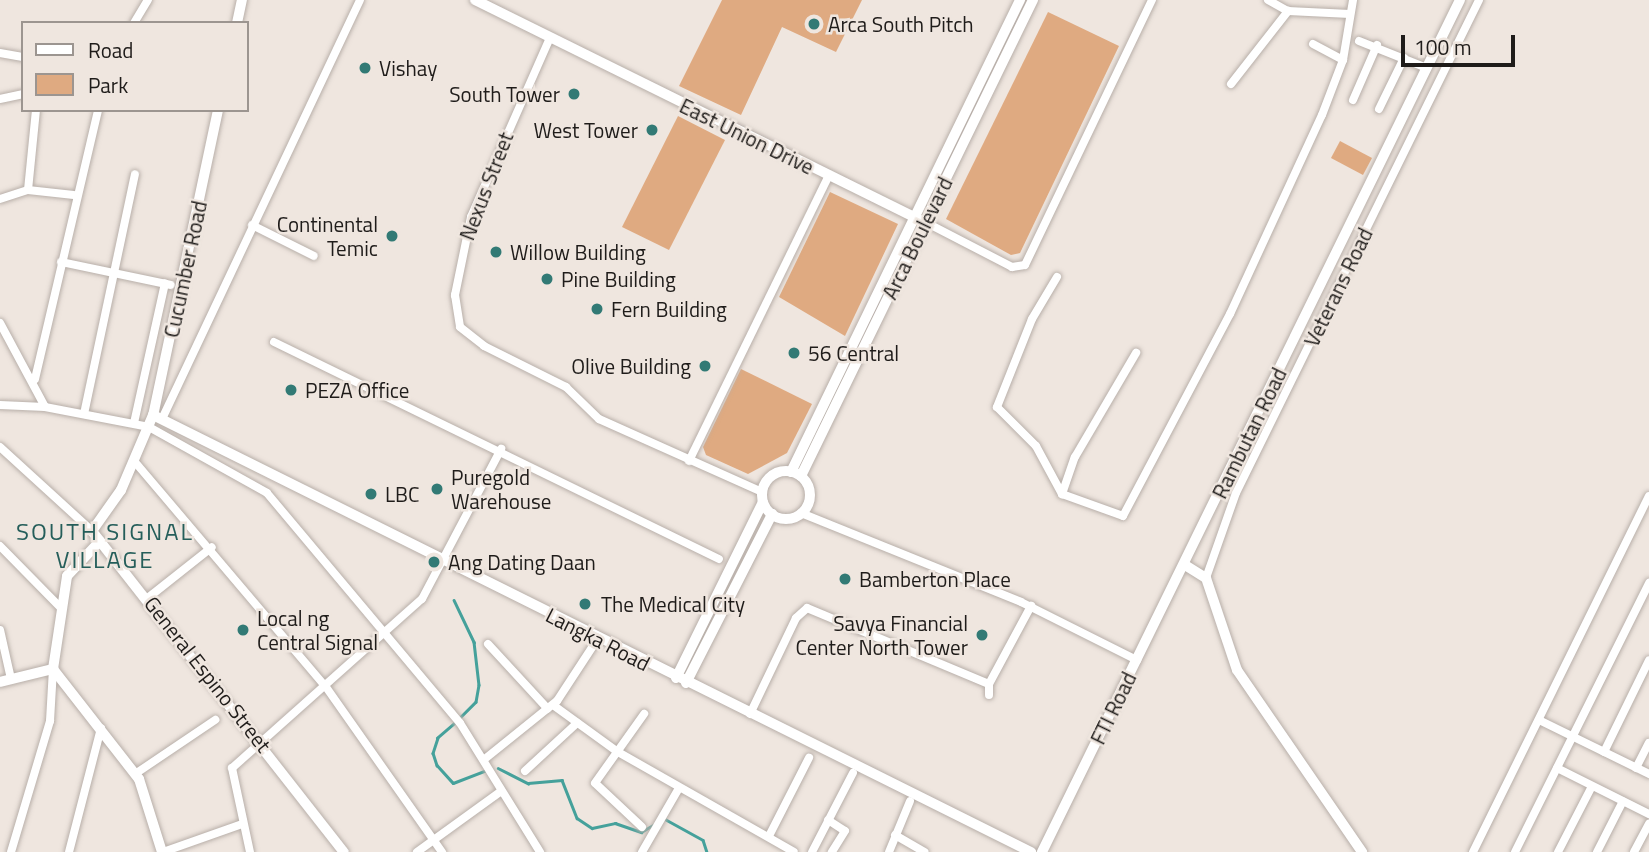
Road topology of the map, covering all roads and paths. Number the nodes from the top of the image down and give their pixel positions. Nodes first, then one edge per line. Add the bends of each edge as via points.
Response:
1 (148, 0) edge
2 (242, 0) edge
3 (360, 0) edge
4 (475, 0) edge
5 (1020, 0) edge
6 (1032, 0) edge
7 (1152, 0) edge
8 (1268, 0) edge
9 (1353, 0) edge
10 (1460, 0) edge
11 (1479, 0) edge
12 (1288, 10) junction
13 (1350, 14) junction
14 (135, 21) edge
15 (237, 21) edge
16 (549, 40) junction
17 (1359, 41) dead end
18 (1312, 44) dead end
19 (1377, 45) junction
20 (0, 53) edge
21 (21, 57) edge
22 (1404, 58) junction
23 (1343, 60) junction
24 (1427, 68) junction
25 (1231, 83) dead end
26 (21, 94) edge
27 (0, 99) edge
28 (1353, 100) dead end
29 (1379, 109) dead end
30 (36, 112) edge
31 (97, 112) edge
32 (218, 112) edge
33 (135, 174) dead end
34 (829, 175) junction
35 (27, 190) junction
36 (74, 195) junction
37 (0, 199) edge
38 (920, 220) junction
39 (252, 225) junction
40 (314, 256) dead end
41 (61, 262) junction
42 (113, 273) junction
43 (1057, 277) dead end
44 (0, 323) edge
45 (274, 342) dead end
46 (1136, 353) dead end
47 (35, 379) junction
48 (0, 405) edge
49 (45, 407) junction
50 (84, 414) junction
51 (157, 417) junction
52 (134, 423) junction
53 (149, 427) junction
54 (0, 447) edge
55 (501, 449) junction
56 (689, 461) junction
57 (135, 462) junction
58 (797, 474) junction
59 (1062, 494) junction
60 (1649, 496) edge
61 (763, 497) junction
62 (801, 513) junction
63 (772, 514) junction
64 (92, 531) junction
65 (100, 541) junction
66 (0, 545) edge
67 (212, 547) junction
68 (719, 559) dead end
69 (445, 564) junction
70 (1185, 565) junction
71 (1206, 578) junction
72 (1649, 583) edge
73 (149, 597) junction
74 (1031, 606) junction
75 (61, 608) junction
76 (0, 630) edge
77 (387, 637) junction
78 (488, 644) dead end
79 (593, 646) dead end
80 (1137, 660) junction
81 (1649, 660) edge
82 (53, 670) junction
83 (5, 680) edge
84 (681, 680) junction
85 (989, 684) junction
86 (326, 688) junction
87 (989, 695) dead end
88 (551, 707) junction
89 (644, 714) dead end
90 (750, 714) junction
91 (215, 720) dead end
92 (1539, 720) junction
93 (576, 723) junction
94 (101, 728) junction
95 (1572, 736) junction
96 (260, 742) junction
97 (1649, 743) edge
98 (618, 752) junction
99 (1604, 752) junction
100 (486, 758) junction
101 (809, 758) dead end
102 (1557, 768) junction
103 (1636, 768) junction
104 (525, 771) dead end
105 (853, 773) dead end
106 (135, 774) junction
107 (1649, 774) edge
108 (1592, 786) junction
109 (679, 788) junction
110 (500, 792) junction
111 (911, 801) dead end
112 (1622, 801) junction
113 (1649, 814) edge
114 (828, 820) junction
115 (242, 824) junction
116 (1649, 824) edge
117 (642, 827) dead end
118 (895, 835) junction
119 (769, 836) junction
120 (433, 839) junction
121 (11, 852) edge
122 (69, 852) edge
123 (163, 852) edge
124 (250, 852) edge
125 (344, 852) edge
126 (417, 852) edge
127 (442, 852) edge
128 (540, 852) edge
129 (642, 852) edge
130 (794, 852) edge
131 (812, 852) edge
132 (832, 852) edge
133 (889, 852) edge
134 (924, 852) edge
135 (1031, 852) edge
136 (1042, 852) edge
137 (1362, 852) edge
138 (1473, 852) edge
139 (1516, 852) edge
140 (1558, 852) edge
141 (1597, 852) edge
142 (1634, 852) edge

1 - 14 street
2 - 15 main road
3 - 39 street
4 - 16 street, East Union Drive
5 - 38 street, Arca Boulevard
6 - 38 street, Arca Boulevard
7 - 38 street, East Union Drive via 1021,268
8 - 12 street
9 - 13 street
10 - 24 street, Rambutan Road
11 - 71 street, Veterans Road via 1236,493
12 - 13 street
12 - 25 street
13 - 23 street
16 - 34 street, East Union Drive
16 - 56 street, Nexus Street via 471,217 454,312 470,338 559,383 599,418
17 - 19 street
18 - 23 street
19 - 22 street
19 - 28 street
20 - 21 street
22 - 24 street
22 - 29 street
23 - 59 street via 1230,314 1123,516
24 - 70 street, Rambutan Road
26 - 27 street
30 - 35 street
31 - 36 street
32 - 51 main road, Cucumber Road
33 - 42 street
34 - 38 street, East Union Drive
34 - 56 street
35 - 36 street
35 - 37 street
36 - 41 street
38 - 58 street, Arca Boulevard
39 - 40 street
39 - 51 street
41 - 42 street
41 - 47 street
42 - 50 street
42 - 52 street via 168,284
43 - 59 street via 996,404 1036,446
44 - 47 street
45 - 55 street
46 - 59 street via 1075,457
47 - 49 street
48 - 49 street
49 - 50 street
50 - 52 street
51 - 53 main road, Cucumber Road
51 - 69 street, Langka Road
52 - 53 street
53 - 57 main road, Cucumber Road
53 - 77 street via 267,493
54 - 64 street, General Espino Street
55 - 68 street
55 - 69 street
56 - 61 street, Nexus Street
57 - 64 main road, Cucumber Road
57 - 67 street
58 - 61 street via 774,474
58 - 62 street via 810,493
60 - 92 street
61 - 63 street
61 - 84 street
62 - 63 street
62 - 74 street
63 - 84 street
64 - 65 main road, General Espino Street
65 - 73 main road, General Espino Street
65 - 75 street via 75,561
66 - 75 street
67 - 73 street
67 - 86 street
69 - 77 street
69 - 84 street, Langka Road
70 - 71 street
70 - 80 street, FTI Road
71 - 137 street via 1237,670
72 - 95 street
73 - 96 main road, General Espino Street
74 - 80 street
74 - 85 street
75 - 82 street
76 - 83 street
77 - 86 street
77 - 100 street
78 - 88 street
79 - 88 street
80 - 136 street, FTI Road
81 - 99 street
82 - 83 street
82 - 94 street
82 - 121 street via 50,721
84 - 90 street, Langka Road
85 - 87 street
85 - 90 street via 807,608 796,618
86 - 96 street
86 - 120 street
88 - 93 street
88 - 100 street
89 - 98 street
90 - 135 street
91 - 106 street
92 - 95 street
92 - 138 street
93 - 98 street
93 - 104 street
94 - 106 street
94 - 122 street
95 - 99 street
95 - 102 street
96 - 115 street via 230,771
96 - 125 main road, General Espino Street
97 - 103 street
98 - 109 street
98 - 117 street via 596,786
99 - 103 street
100 - 110 street
101 - 119 street
102 - 108 street
102 - 139 street
103 - 107 street
105 - 114 street
106 - 123 street
108 - 112 street
108 - 140 street
109 - 119 street
109 - 129 street
110 - 120 street
110 - 128 street
111 - 118 street
112 - 113 street
112 - 141 street
114 - 131 street
114 - 132 street via 845,831
115 - 123 street
115 - 124 street
116 - 142 street
118 - 133 street
118 - 134 street
119 - 130 street
120 - 126 street
120 - 127 street

